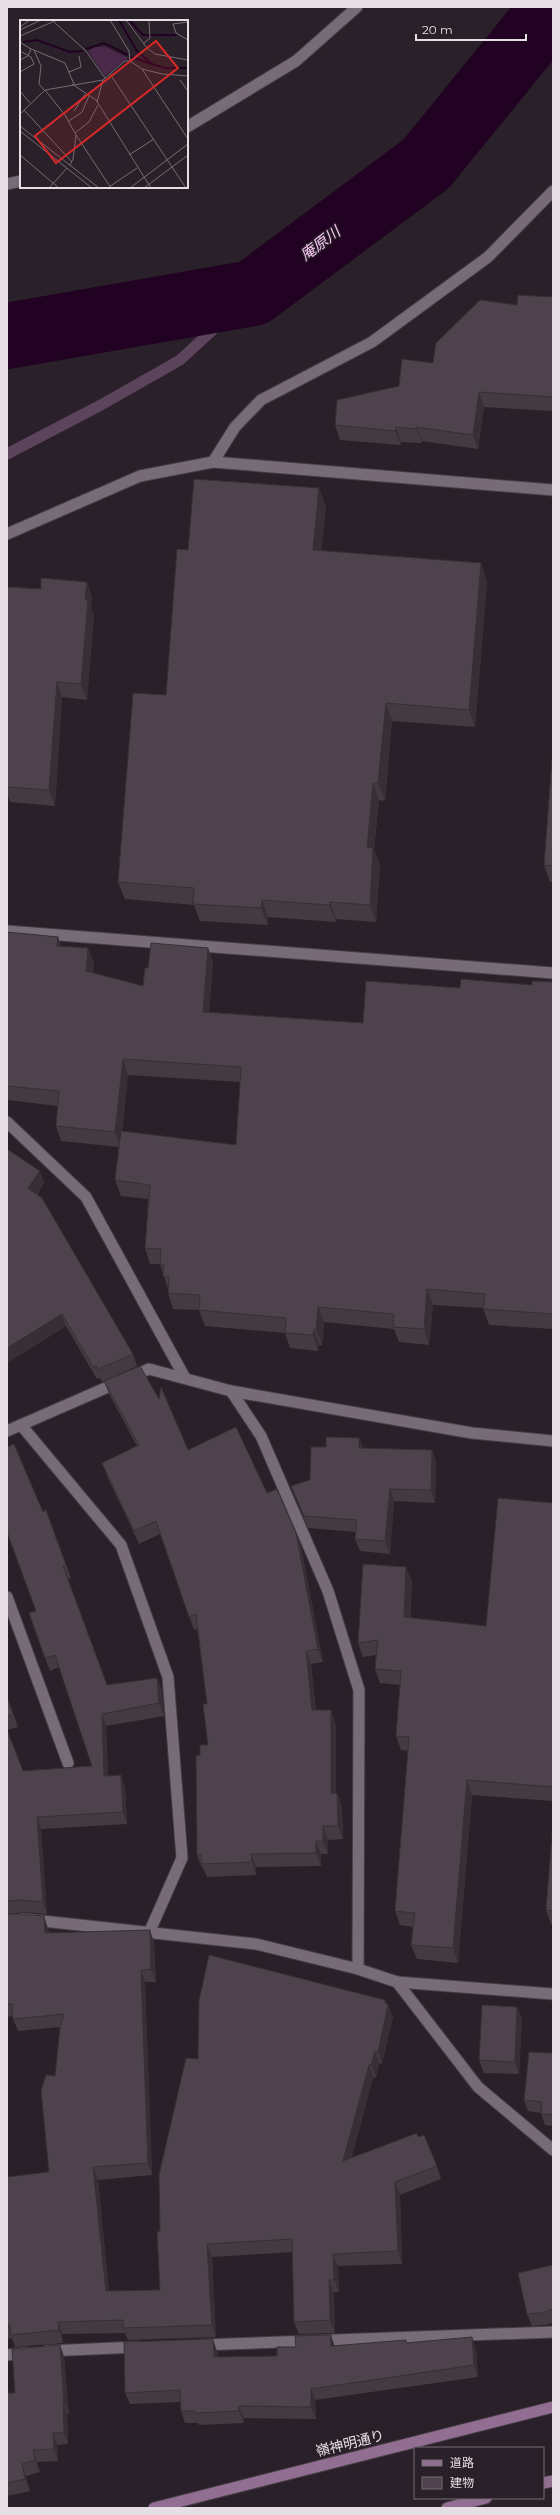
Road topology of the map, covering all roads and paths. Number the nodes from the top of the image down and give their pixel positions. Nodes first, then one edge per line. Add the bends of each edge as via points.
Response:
1 (356, 7) edge
2 (188, 126) edge
3 (20, 181) edge
4 (7, 184) edge
5 (553, 191) edge
6 (213, 462) junction
7 (553, 490) edge
8 (7, 534) edge
9 (7, 931) edge
10 (553, 973) edge
11 (7, 1122) edge
12 (185, 1378) junction
13 (231, 1391) junction
14 (21, 1425) junction
15 (7, 1431) edge
16 (553, 1441) edge
17 (7, 1597) edge
18 (68, 1763) dead end
19 (7, 1921) edge
20 (149, 1933) junction
21 (358, 1970) junction
22 (397, 1982) junction
23 (553, 1994) edge
24 (553, 2150) edge
25 (553, 2332) edge
26 (190, 2345) edge
27 (150, 2346) edge
28 (7, 2355) edge
29 (553, 2407) edge
30 (482, 2499) edge
31 (154, 2508) edge
32 (447, 2508) edge

1 - 2 street via 296,61
3 - 4 street
5 - 6 street via 488,257 372,342 261,400 235,427
6 - 7 street
6 - 8 street via 140,476
9 - 10 street
11 - 12 street via 86,1197
12 - 13 street
12 - 14 street via 149,1370
13 - 16 street via 472,1433
13 - 21 street via 261,1436 328,1591 359,1690
14 - 15 street
14 - 20 street via 121,1545 168,1677 182,1858
17 - 18 street
19 - 20 street via 24,1919
20 - 21 street via 256,1944
21 - 22 street
22 - 23 street
22 - 24 street via 478,2087
25 - 26 street
27 - 28 street
29 - 31 main road, 嶺神明通り
30 - 32 main road

